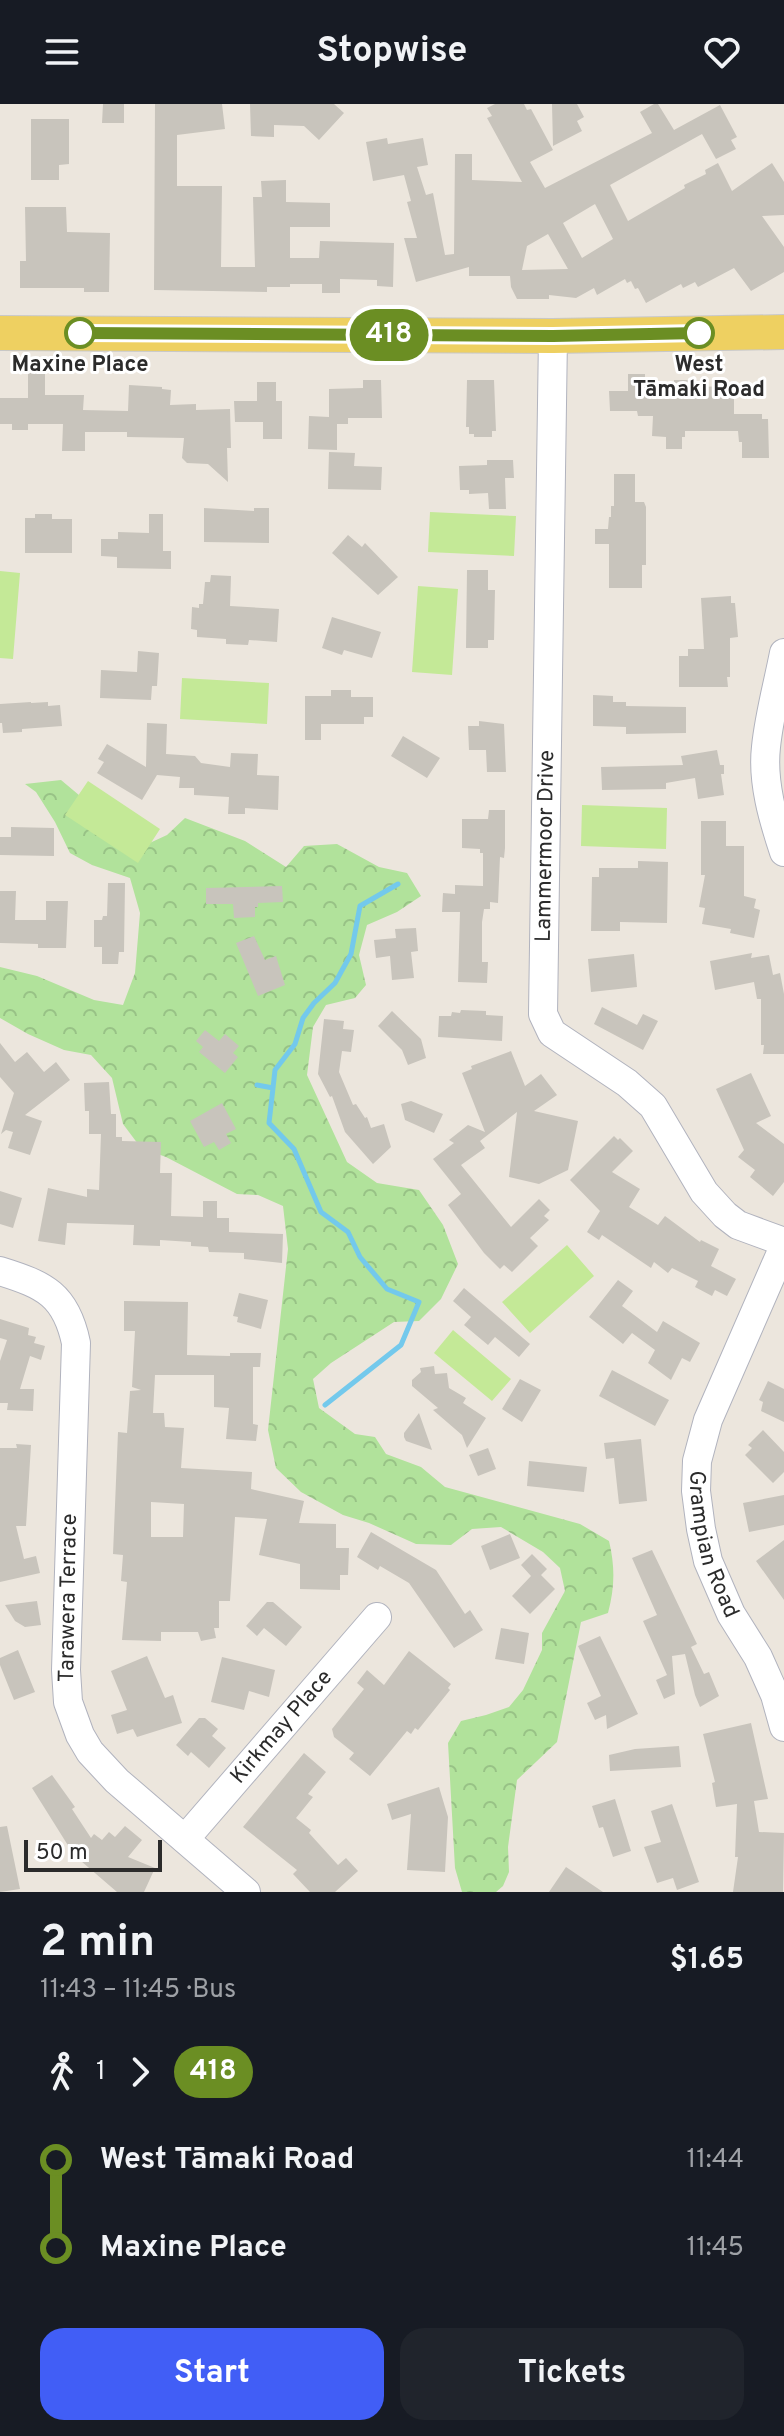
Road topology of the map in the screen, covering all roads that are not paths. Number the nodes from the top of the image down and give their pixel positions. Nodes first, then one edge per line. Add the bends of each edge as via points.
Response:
1 (784, 332) edge
2 (0, 333) edge
3 (553, 336) junction
4 (784, 653) edge
5 (784, 852) edge
6 (784, 1244) edge
7 (0, 1271) edge
8 (377, 1617) dead end
9 (758, 1657) junction
10 (784, 1681) edge
11 (783, 1715) edge
12 (185, 1839) junction
13 (246, 1892) edge

1 - 3 main road
2 - 3 main road
3 - 6 street, Lammermoor Drive via 543,1014 552,1033 653,1106 704,1192 725,1215
4 - 5 street via 766,747 766,779
6 - 9 street, Grampian Road via 708,1420 697,1461 696,1491 708,1561 731,1614
7 - 12 street, Tarawera Terrace via 43,1288 62,1304 76,1343 68,1702 90,1752
8 - 12 street, Kirkmay Place
9 - 10 street, Grampian Road
9 - 11 street, Grampian Road
12 - 13 street, Tarawera Terrace

